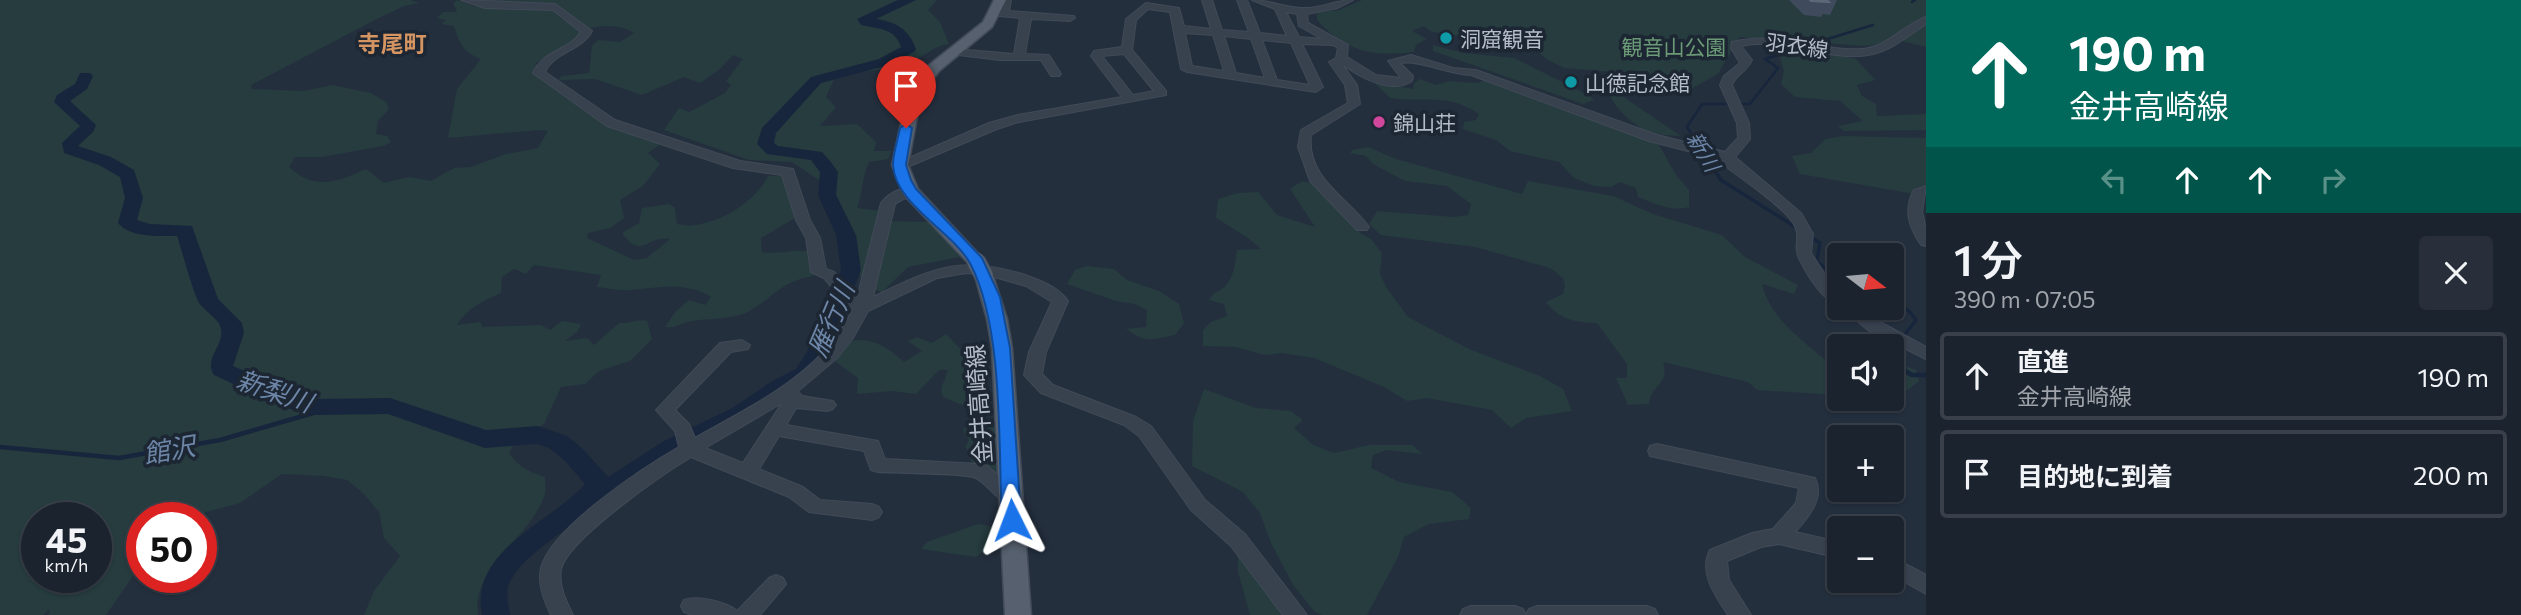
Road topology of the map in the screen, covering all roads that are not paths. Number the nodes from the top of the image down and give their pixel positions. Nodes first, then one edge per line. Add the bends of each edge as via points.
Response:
1 (466, 0) edge
2 (1001, 0) edge
3 (1207, 0) edge
4 (1242, 0) edge
5 (1257, 0) edge
6 (1348, 0) edge
7 (1279, 7) junction
8 (1302, 13) junction
9 (1026, 15) junction
10 (1070, 18) dead end
11 (1926, 20) edge
12 (1177, 29) junction
13 (1217, 33) junction
14 (1257, 37) junction
15 (1295, 40) junction
16 (1336, 44) junction
17 (1127, 50) junction
18 (954, 52) junction
19 (1019, 57) junction
20 (1342, 59) junction
21 (1055, 74) dead end
22 (1231, 75) junction
23 (1273, 83) junction
24 (1130, 99) junction
25 (1728, 157) junction
26 (900, 165) junction
27 (1926, 190) edge
28 (910, 191) junction
29 (1362, 228) dead end
30 (1926, 242) edge
31 (1827, 287) edge
32 (859, 309) junction
33 (1866, 320) edge
34 (742, 345) dead end
35 (1926, 354) edge
36 (790, 394) junction
37 (827, 405) dead end
38 (775, 429) junction
39 (686, 439) junction
40 (1657, 451) dead end
41 (746, 474) junction
42 (1010, 496) junction
43 (872, 512) dead end
44 (1779, 536) junction
45 (1827, 547) edge
46 (1904, 572) edge
47 (776, 584) dead end
48 (1926, 585) edge
49 (692, 606) dead end
50 (562, 615) edge
51 (729, 615) edge
52 (746, 615) edge
53 (1018, 615) edge
54 (1296, 615) edge
55 (1471, 615) edge
56 (1515, 615) edge
57 (1536, 615) edge
58 (1647, 615) edge
59 (1740, 615) edge

1 - 32 street via 555,7 587,31 582,40 545,61 539,73 611,123 738,165 788,172 813,238 819,272 829,275
2 - 9 street via 1006,1 1003,14
2 - 18 main road via 988,24
3 - 13 street
4 - 14 street
5 - 7 street
6 - 8 street
7 - 8 street
7 - 15 street
8 - 16 street via 1303,24
9 - 10 street
9 - 19 street
11 - 25 street, 羽衣線 via 1865,52 1755,39 1736,44 1745,64 1725,83 1743,122 1744,139
12 - 13 street
12 - 17 street via 1174,9 1143,7 1132,19
12 - 22 street via 1187,69
13 - 14 street
13 - 22 street
14 - 15 street
14 - 23 street
15 - 16 street
15 - 23 street via 1317,89
16 - 20 street via 1344,47
17 - 24 street via 1096,56
17 - 24 street via 1162,91
18 - 19 street
18 - 26 main road via 934,68 914,96
19 - 21 street via 1045,57
20 - 25 street via 1364,75 1396,82 1408,79 1393,63 1405,58 1472,72 1653,138
20 - 29 street via 1335,61 1351,85 1354,104 1305,133 1302,145 1314,181 1355,216
22 - 23 street
24 - 26 street via 993,126
25 - 31 street via 1796,216 1806,234 1804,253
26 - 28 main road, 金井高崎線
27 - 30 street via 1913,205 1917,227
28 - 32 street via 888,203
28 - 42 main road, 金井高崎線 via 980,268 997,319
32 - 36 street via 848,334
32 - 54 street via 938,271 969,267 1045,286 1060,300 1039,344 1033,375 1047,389 1145,431 1198,505 1238,540
33 - 35 street
34 - 39 street via 726,347 665,410
36 - 37 street via 804,404
36 - 38 street
36 - 39 street
38 - 41 street
38 - 42 street via 872,446 878,465 980,471
39 - 41 street
39 - 50 street via 561,548 551,568 551,587
40 - 44 street via 1808,483 1810,492 1801,512
41 - 43 street via 796,492 816,507
42 - 53 main road, 金井高崎線
44 - 45 street
44 - 59 street via 1717,556 1716,577
46 - 48 street
47 - 52 street
49 - 51 street
55 - 56 street
57 - 58 street

